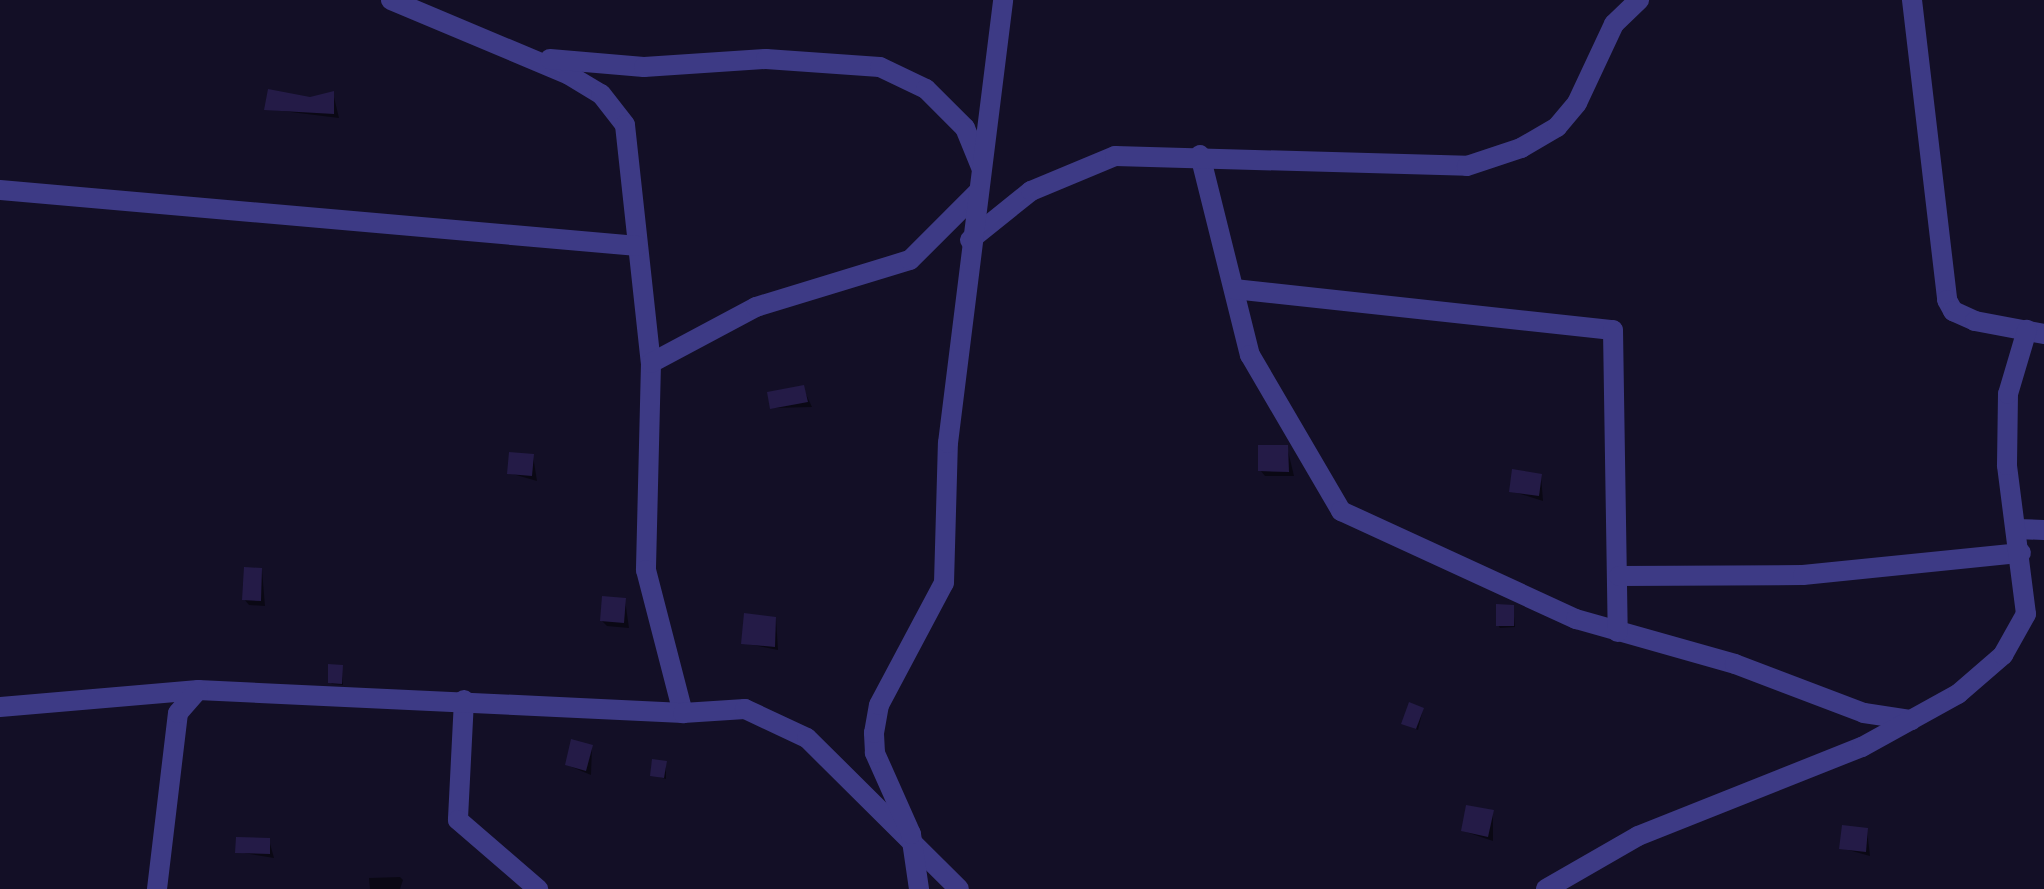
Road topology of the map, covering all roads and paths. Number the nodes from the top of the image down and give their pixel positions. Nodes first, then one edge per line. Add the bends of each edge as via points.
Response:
1 (391, 0) edge
2 (1003, 0) edge
3 (1639, 0) edge
4 (1912, 0) edge
5 (534, 57) junction
6 (1200, 155) junction
7 (982, 170) junction
8 (0, 190) edge
9 (978, 191) junction
10 (970, 240) junction
11 (638, 246) junction
12 (1234, 289) junction
13 (2035, 332) edge
14 (651, 363) junction
15 (2016, 529) junction
16 (2044, 530) edge
17 (2021, 553) junction
18 (1619, 576) junction
19 (1618, 632) junction
20 (198, 690) junction
21 (464, 700) junction
22 (0, 707) edge
23 (683, 713) junction
24 (1911, 720) junction
25 (911, 834) junction
26 (157, 889) edge
27 (538, 889) edge
28 (919, 889) edge
29 (959, 889) edge
30 (1546, 889) edge

1 - 5 street
2 - 7 street
3 - 6 street via 1614,24 1577,103 1557,127 1521,148 1467,166
4 - 13 street via 1947,300 1953,311 1975,321
5 - 7 street via 644,67 766,59 880,67 926,89 955,118
5 - 11 street via 601,94 625,125
6 - 10 street via 1115,156 1072,169
6 - 12 street
7 - 9 street
8 - 11 street
9 - 10 street
9 - 14 street via 910,260 756,307
10 - 25 street via 948,443 944,583 879,705 874,733 875,753
11 - 14 street
12 - 18 street via 1606,324 1615,341
12 - 19 street via 1250,355 1341,511 1500,587
13 - 15 street via 2008,394
14 - 23 street via 646,570
15 - 16 street
15 - 17 street
17 - 18 street via 1803,575
17 - 24 street via 2026,614 2017,636 1991,668
18 - 19 street
19 - 24 street via 1735,664 1864,713
20 - 21 street
20 - 22 street
20 - 26 street via 178,713
21 - 23 street
21 - 27 street via 458,820
23 - 25 street via 745,709 783,721
24 - 30 street via 1862,747 1638,836
25 - 28 street
25 - 29 street

